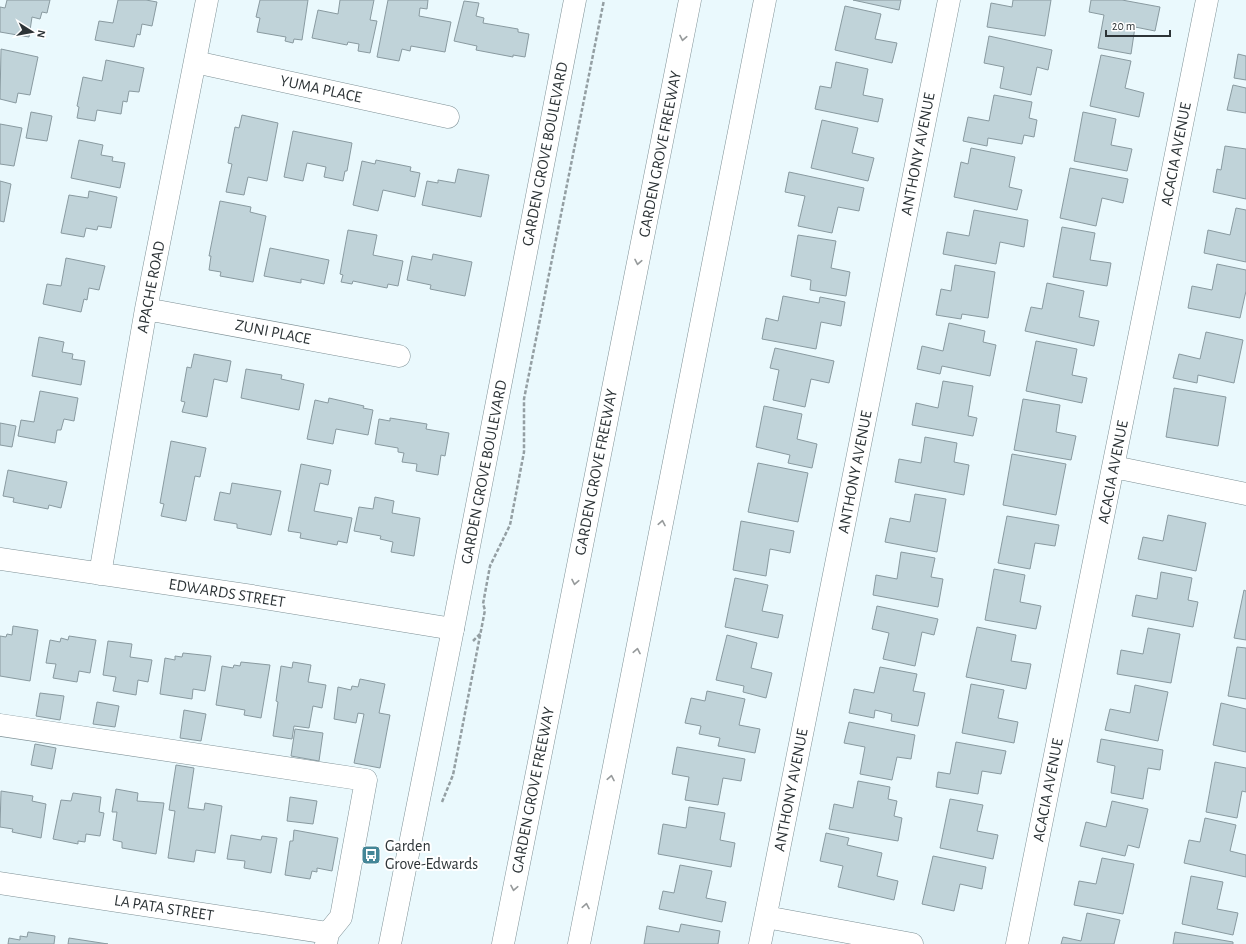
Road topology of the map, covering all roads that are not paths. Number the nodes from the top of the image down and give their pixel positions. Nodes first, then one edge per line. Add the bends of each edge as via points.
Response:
1 (207, 0) edge
2 (576, 0) edge
3 (690, 0) edge
4 (765, 0) edge
5 (949, 0) edge
6 (1207, 0) edge
7 (195, 62) junction
8 (448, 117) dead end
9 (146, 309) junction
10 (399, 356) dead end
11 (1114, 467) junction
12 (1246, 494) edge
13 (0, 559) edge
14 (100, 574) junction
15 (453, 629) junction
16 (0, 725) edge
17 (0, 884) edge
18 (766, 917) junction
19 (327, 939) edge
20 (390, 944) edge
21 (502, 944) edge
22 (579, 944) edge
23 (760, 944) edge
24 (912, 944) edge
25 (1017, 944) edge

1 - 7 main road, APACHE ROAD
2 - 15 main road, GARDEN GROVE BOULEVARD
3 -> 21 main road, GARDEN GROVE FREEWAY
22 -> 4 main road
5 - 18 main road, ANTHONY AVENUE
6 - 11 main road, ACACIA AVENUE
7 - 8 main road, YUMA PLACE
7 - 9 main road, APACHE ROAD
9 - 10 main road, ZUNI PLACE
9 - 14 main road, APACHE ROAD
11 - 12 main road
11 - 25 main road, ACACIA AVENUE
13 - 14 main road, EDWARDS STREET
14 - 15 main road, EDWARDS STREET
15 - 20 main road, GARDEN GROVE BOULEVARD
16 - 19 main road via 366,780 341,916
17 - 19 main road, LA PATA STREET
18 - 23 main road, ANTHONY AVENUE
18 - 24 main road

